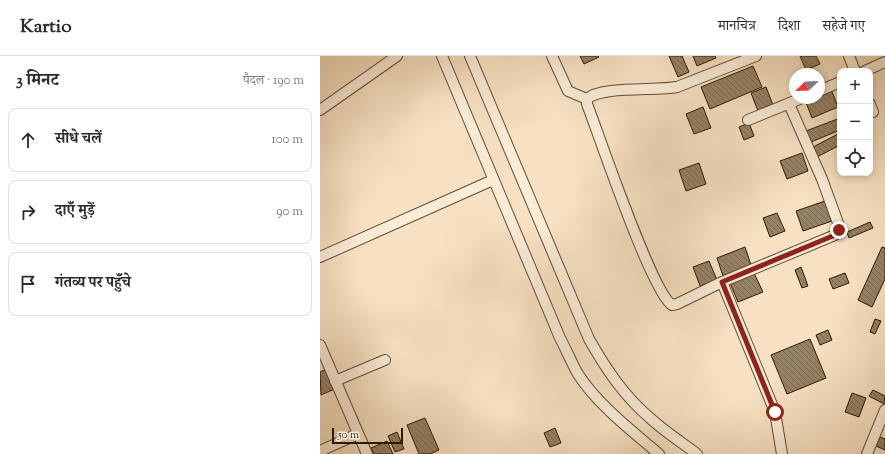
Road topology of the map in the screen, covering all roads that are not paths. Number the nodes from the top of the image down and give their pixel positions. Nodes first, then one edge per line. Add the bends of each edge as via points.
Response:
1 (397, 56) edge
2 (442, 56) edge
3 (470, 56) edge
4 (552, 56) edge
5 (754, 56) edge
6 (849, 56) edge
7 (885, 62) edge
8 (854, 68) edge
9 (872, 68) edge
10 (837, 83) edge
11 (825, 88) edge
12 (587, 99) junction
13 (789, 104) joint
14 (320, 110) edge
15 (748, 120) dead end
16 (493, 180) junction
17 (320, 257) edge
18 (722, 282) junction
19 (320, 345) edge
20 (385, 360) dead end
21 (335, 381) junction
22 (885, 410) edge
23 (358, 434) junction
24 (320, 451) edge
25 (367, 454) edge
26 (659, 454) edge
27 (697, 454) edge
28 (782, 454) edge
29 (867, 454) edge

1 - 14 street
2 - 16 street
3 - 27 street via 589,339 606,369 650,418
4 - 12 street via 568,91
5 - 12 street via 677,87 604,91
6 - 8 street
7 - 9 street
10 - 11 street
12 - 18 street via 623,203 664,298 672,305 677,304
13 - 15 street
13 - 18 street via 822,179 839,230 835,235
16 - 17 street
16 - 26 street via 560,338 578,374 600,400
18 - 28 street via 775,412
19 - 21 street
20 - 21 street
21 - 23 street
22 - 29 street
23 - 24 street
23 - 25 street

